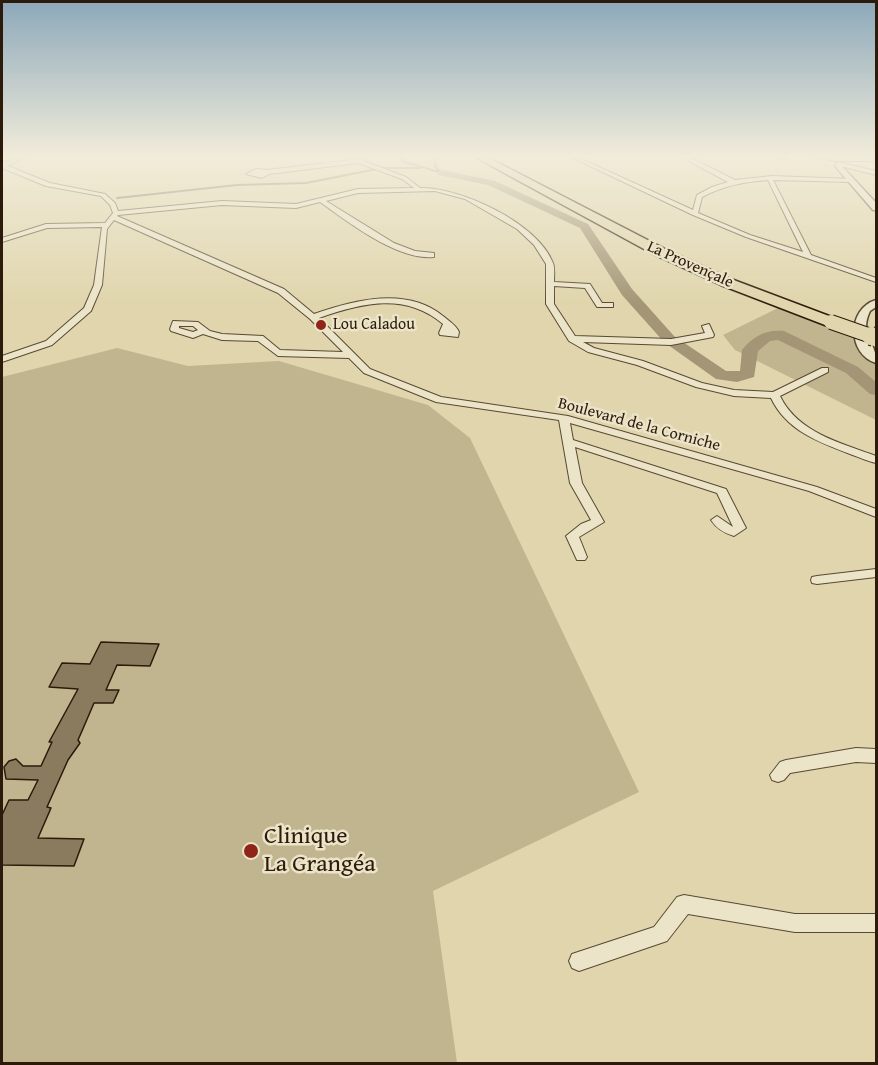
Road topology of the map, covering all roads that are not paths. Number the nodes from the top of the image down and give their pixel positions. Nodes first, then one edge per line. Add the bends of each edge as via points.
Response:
1 (113, 207) edge
2 (132, 207) edge
3 (176, 207) edge
4 (332, 207) edge
5 (482, 207) edge
6 (574, 207) edge
7 (591, 207) edge
8 (680, 207) edge
9 (697, 207) edge
10 (784, 207) edge
11 (148, 209) junction
12 (695, 214) junction
13 (113, 219) junction
14 (2, 240) edge
15 (415, 253) dead end
16 (809, 258) junction
17 (876, 280) edge
18 (551, 284) junction
19 (876, 303) edge
20 (610, 305) dead end
21 (313, 317) junction
22 (836, 320) junction
23 (447, 324) dead end
24 (706, 326) dead end
25 (205, 331) dead end
26 (876, 335) edge
27 (572, 339) junction
28 (351, 356) junction
29 (2, 359) edge
30 (876, 359) edge
31 (825, 370) dead end
32 (776, 394) junction
33 (564, 418) junction
34 (570, 442) junction
35 (876, 460) edge
36 (876, 513) edge
37 (717, 520) dead end
38 (581, 557) dead end
39 (876, 573) edge
40 (817, 580) dead end
41 (876, 756) edge
42 (778, 775) dead end
43 (876, 923) edge
44 (579, 961) dead end

1 - 13 street
2 - 11 street
3 - 11 street
4 - 15 street via 388,242
5 - 18 street via 519,228 544,254 550,264
6 - 22 highway, La Provençale via 726,282
7 - 22 highway, La Provençale via 690,257
8 - 12 street
9 - 12 street
10 - 16 street
11 - 13 street
12 - 16 street
13 - 14 street via 46,226
13 - 21 street, Boulevard de la Corniche via 281,291
13 - 29 street via 104,229 98,285 88,309 49,343
16 - 17 street
18 - 20 street via 587,286 600,305
18 - 27 street via 550,304
19 - 30 street via 865,309 859,328 861,342
21 - 23 street via 353,305 408,303 430,308
21 - 28 street, Boulevard de la Corniche
22 - 26 highway, La Provençale, bridge
24 - 27 street via 710,334 675,342
25 - 28 street via 222,337 260,338 278,353
27 - 32 street via 591,350 699,385 734,393
28 - 33 street, Boulevard de la Corniche via 367,371 439,400
31 - 32 street
32 - 35 street via 778,406 792,421
33 - 34 street
33 - 36 street, Boulevard de la Corniche via 813,489
34 - 37 street via 722,491 740,528 734,532
34 - 38 street via 576,483 598,522 572,536
39 - 40 street
41 - 42 street via 856,755 786,767
43 - 44 street via 795,923 684,904 660,934

